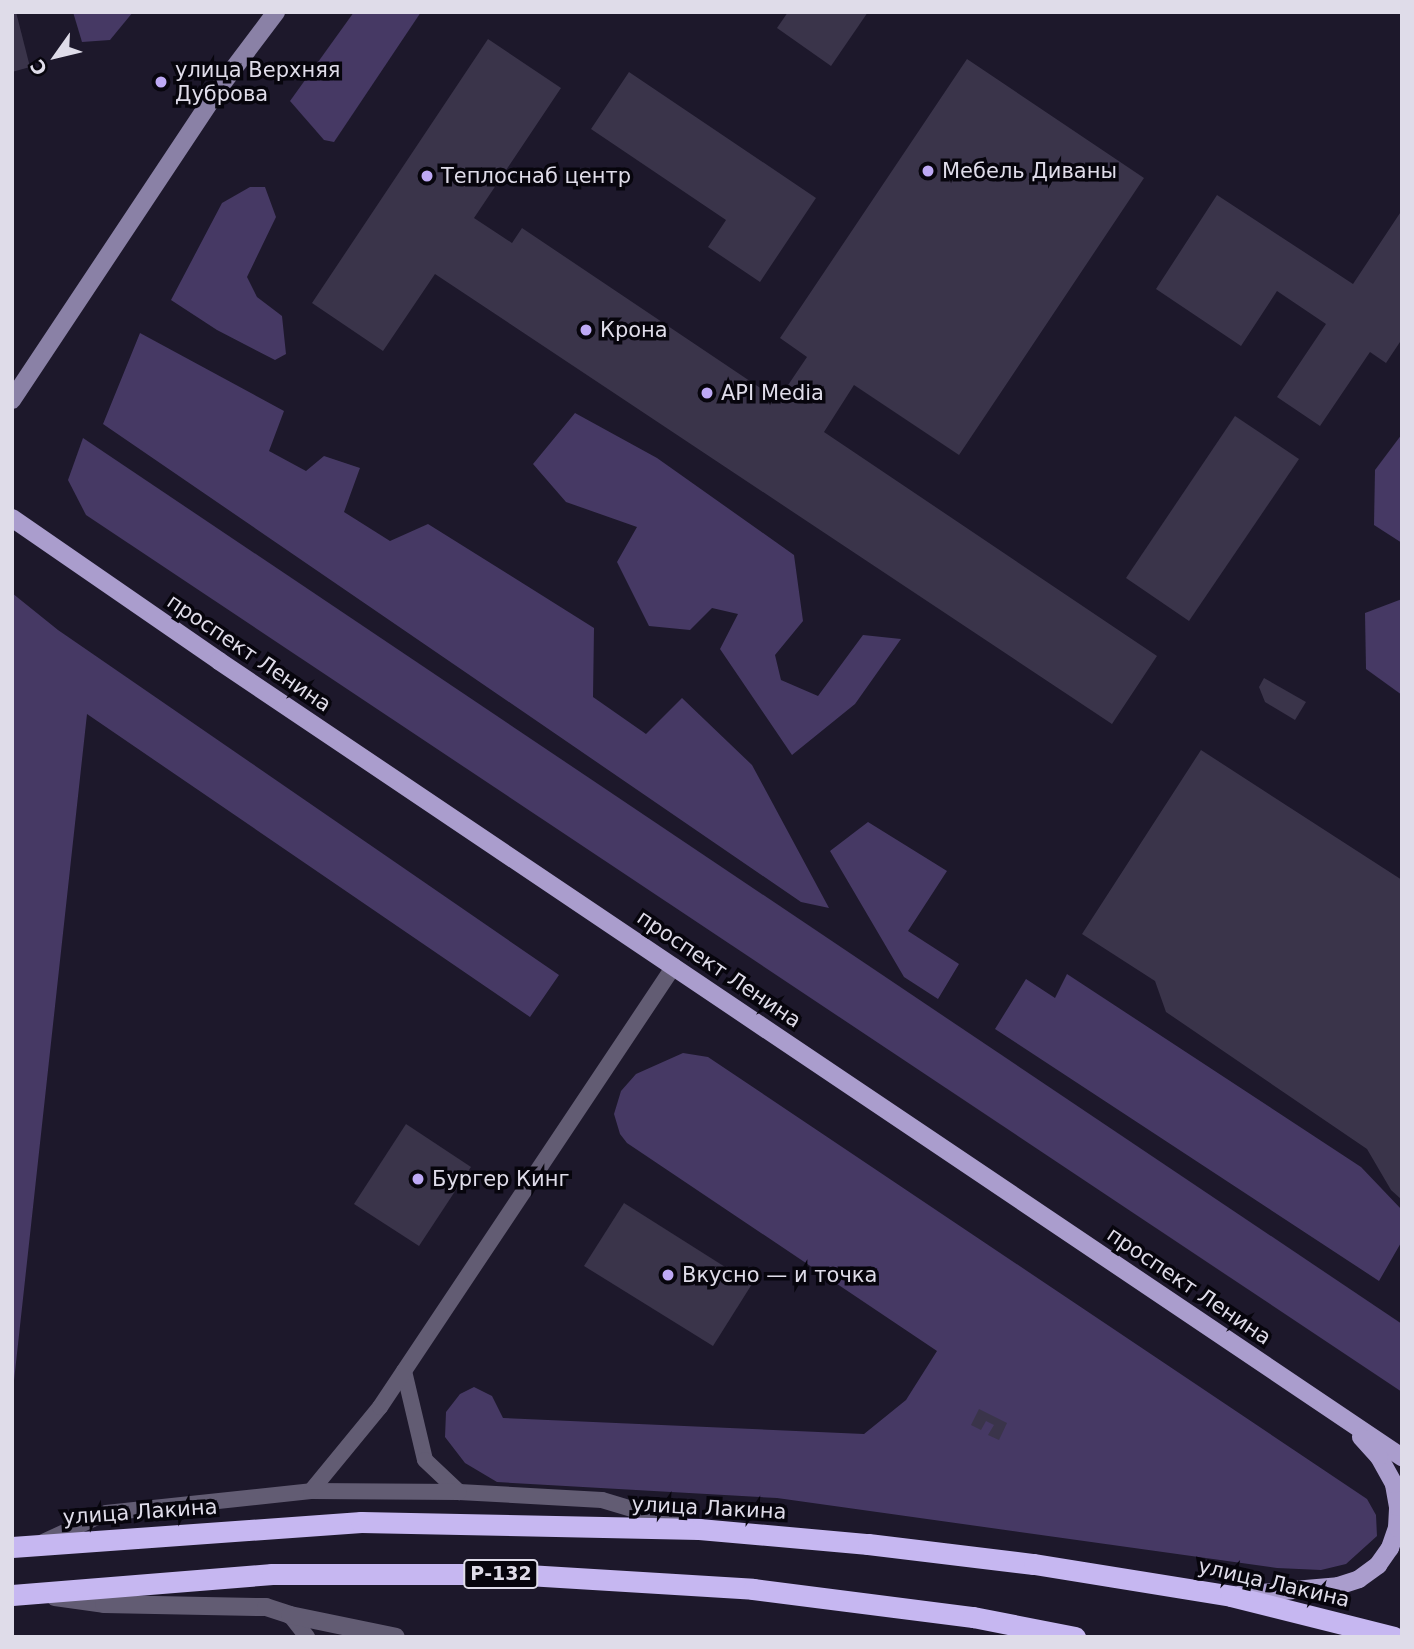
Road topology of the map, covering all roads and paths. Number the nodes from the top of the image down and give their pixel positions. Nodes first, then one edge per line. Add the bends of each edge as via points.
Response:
1 (276, 12) edge
2 (12, 400) edge
3 (12, 518) edge
4 (674, 966) junction
5 (404, 1371) junction
6 (1340, 1414) junction
7 (1402, 1457) edge
8 (311, 1491) junction
9 (459, 1492) junction
10 (699, 1528) junction
11 (41, 1543) junction
12 (12, 1547) edge
13 (20, 1594) edge
14 (1231, 1596) junction
15 (289, 1615) junction
16 (307, 1637) edge
17 (396, 1637) edge
18 (1075, 1637) edge
19 (1394, 1637) edge

1 - 2 main road via 222,85
3 - 4 main road, проспект Ленина
4 - 5 lane
4 - 6 main road, проспект Ленина
5 - 8 lane
5 - 9 lane via 425,1460
6 - 7 main road, проспект Ленина
6 - 14 main road via 1379,1457 1394,1484 1397,1528 1390,1548 1378,1565 1359,1579 1338,1586
8 - 9 lane
8 - 11 lane via 106,1513
9 - 10 lane via 602,1500
10 - 11 highway, улица Лакина via 361,1522
10 - 14 highway, улица Лакина via 1020,1562
11 - 12 highway, улица Лакина
13 - 15 street via 104,1604 266,1607
13 - 18 highway, Р-132 via 272,1574 511,1574 753,1589 973,1617
14 - 19 highway, улица Лакина
15 - 16 lane
15 - 17 street

